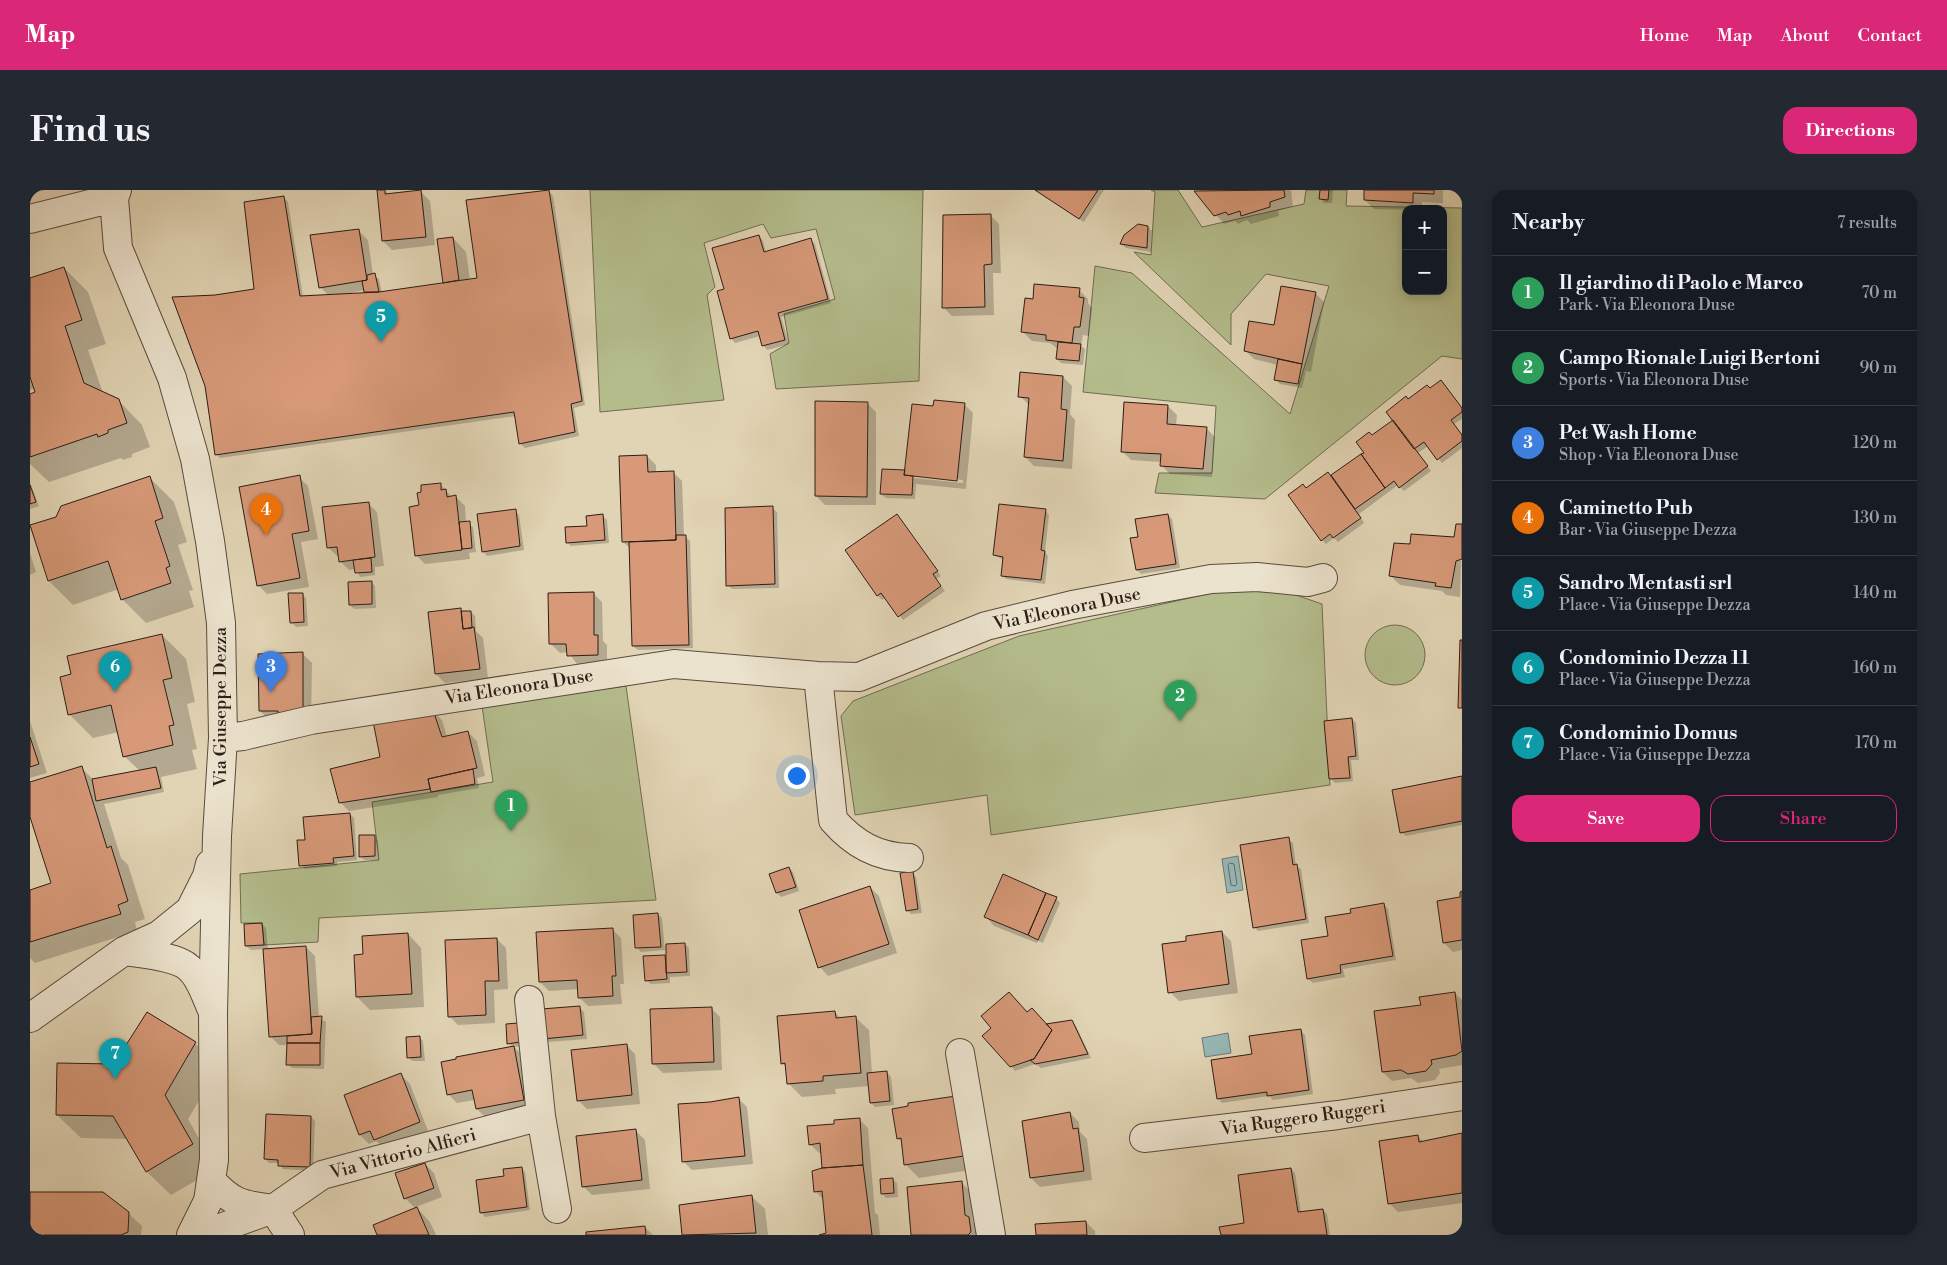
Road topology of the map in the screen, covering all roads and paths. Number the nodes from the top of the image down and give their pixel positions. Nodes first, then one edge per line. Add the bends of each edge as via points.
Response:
1 (116, 194) edge
2 (30, 219) edge
3 (1323, 578) dead end
4 (818, 676) junction
5 (223, 738) junction
6 (217, 836) junction
7 (909, 858) dead end
8 (124, 951) junction
9 (529, 1000) dead end
10 (213, 1013) junction
11 (30, 1018) edge
12 (960, 1053) dead end
13 (1462, 1096) edge
14 (541, 1116) junction
15 (1144, 1138) dead end
16 (211, 1180) junction
17 (273, 1209) junction
18 (557, 1209) dead end
19 (191, 1235) edge
20 (201, 1235) edge
21 (290, 1235) edge
22 (991, 1235) edge

1 - 2 street
1 - 5 street, Via Giuseppe Dezza via 118,248 172,378 194,459 222,622
3 - 4 street, Via Eleonora Duse via 1308,582 1257,577 1211,579 1072,605 986,626 859,677
4 - 5 street, Via Eleonora Duse via 674,664 311,720
4 - 7 street via 833,820 845,834 865,846 889,857
5 - 6 street, Via Giuseppe Dezza
6 - 8 street via 206,876 190,910 159,934
6 - 10 street, Via Giuseppe Dezza
8 - 10 street via 168,959 189,968
8 - 11 street
9 - 14 street
10 - 16 street, Via Giuseppe Dezza via 214,1160
12 - 22 street
13 - 15 street, Via Ruggero Ruggeri via 1338,1115
14 - 17 street, Via Vittorio Alfieri via 322,1175
14 - 18 street
16 - 17 street via 225,1197
16 - 19 street, Via Giuseppe Dezza via 208,1201
17 - 20 street, Via Vittorio Alfieri
17 - 21 street

